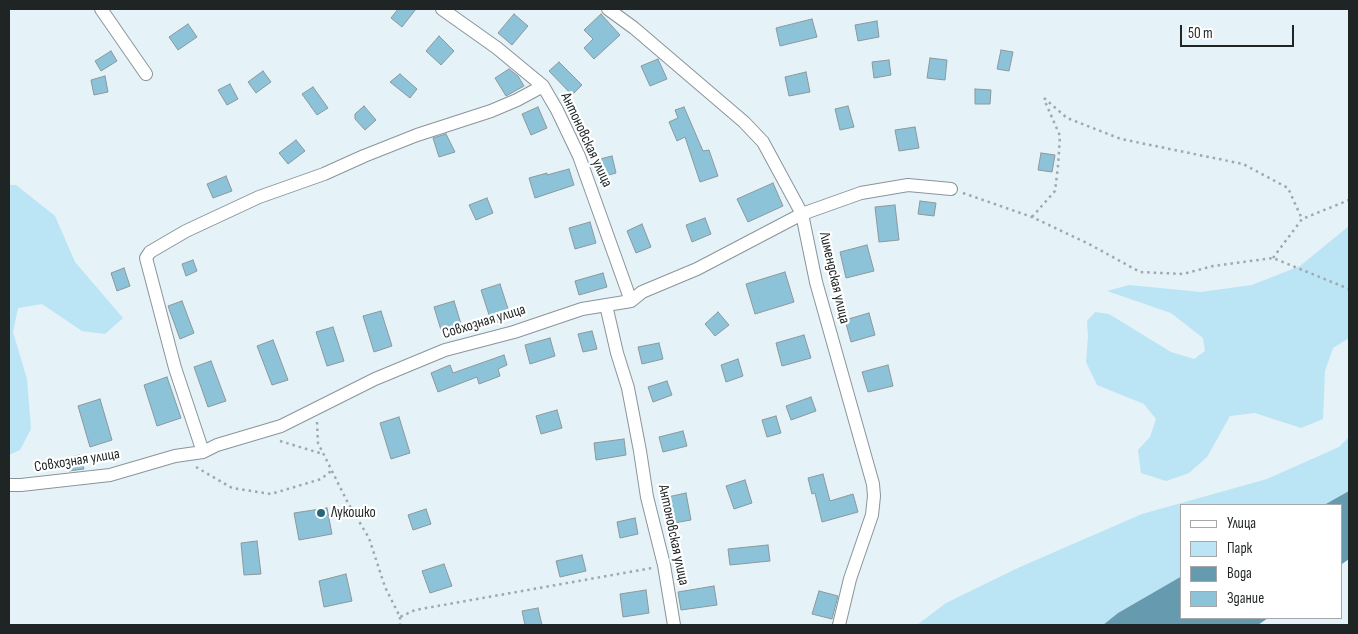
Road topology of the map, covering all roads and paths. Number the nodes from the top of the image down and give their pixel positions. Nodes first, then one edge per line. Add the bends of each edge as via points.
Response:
1 (102, 9) edge
2 (442, 9) edge
3 (608, 9) edge
4 (146, 74) dead end
5 (543, 86) junction
6 (951, 189) joint
7 (1349, 200) edge
8 (802, 214) junction
9 (1032, 217) junction
10 (1302, 218) junction
11 (1273, 258) junction
12 (1349, 289) edge
13 (631, 301) junction
14 (606, 305) junction
15 (316, 408) junction
16 (255, 434) junction
17 (203, 452) junction
18 (323, 454) junction
19 (175, 456) junction
20 (331, 471) junction
21 (15, 485) edge
22 (9, 491) edge
23 (664, 566) junction
24 (400, 617) junction
25 (400, 625) edge
26 (674, 625) edge
27 (839, 625) edge

1 - 4 street
2 - 5 street, Антоновская улица
3 - 8 street, Лимендская улица via 744,122 763,142
5 - 13 street, Антоновская улица via 579,156
5 - 17 street via 492,112 417,135 324,174 258,197 186,230 150,252 146,258 175,368
6 - 8 street, Совхозная улица via 908,185 861,192
6 - 9 path
7 - 10 path
8 - 13 street, Совхозная улица via 697,269 642,292
8 - 27 street, Лимендская улица via 820,297 873,484 872,515 850,579
9 - 10 path via 1055,191 1058,166 1060,136 1044,98 1067,118 1121,139 1243,164 1288,188
9 - 11 path via 1140,272 1183,274 1213,266
10 - 11 path
11 - 12 path
13 - 14 street, Совхозная улица
14 - 15 street, Совхозная улица via 582,309 514,332 445,350
14 - 23 street, Антоновская улица via 628,388 647,498
15 - 16 street, Совхозная улица via 281,426
15 - 18 path via 318,443
16 - 17 street, Совхозная улица
16 - 18 path
17 - 19 street, Совхозная улица
18 - 20 path
19 - 20 path via 232,488 271,494 321,479
19 - 21 street, Совхозная улица via 110,475
20 - 24 path via 369,538 385,587
21 - 22 street, Совхозная улица
23 - 24 path via 415,610
23 - 26 street, Антоновская улица
24 - 25 path

